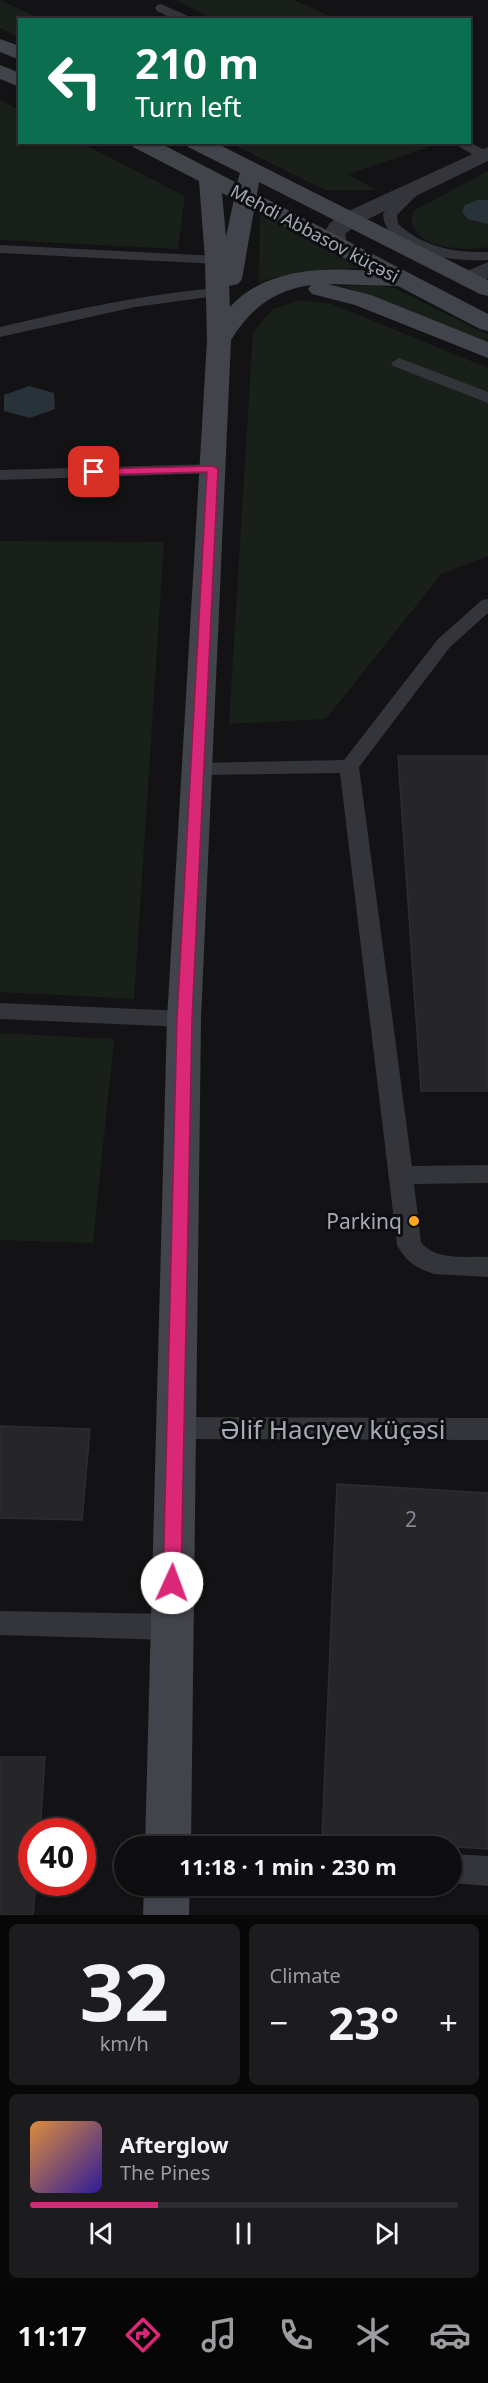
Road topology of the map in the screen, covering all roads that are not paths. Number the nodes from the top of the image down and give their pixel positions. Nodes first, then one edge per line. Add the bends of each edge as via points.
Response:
1 (161, 8) dead end
2 (182, 18) edge
3 (0, 45) edge
4 (18, 53) edge
5 (0, 71) edge
6 (18, 80) edge
7 (145, 144) edge
8 (200, 144) edge
9 (462, 144) edge
10 (486, 154) edge
11 (251, 170) junction
12 (210, 178) junction
13 (417, 187) junction
14 (245, 196) junction
15 (350, 219) junction
16 (336, 244) junction
17 (0, 249) edge
18 (488, 256) edge
19 (217, 260) junction
20 (481, 279) edge
21 (409, 282) junction
22 (267, 291) junction
23 (218, 292) junction
24 (488, 324) edge
25 (0, 332) edge
26 (219, 340) junction
27 (488, 351) edge
28 (399, 363) dead end
29 (488, 398) edge
30 (213, 469) junction
31 (0, 474) edge
32 (488, 604) edge
33 (349, 766) junction
34 (198, 769) junction
35 (0, 1011) edge
36 (184, 1019) junction
37 (488, 1174) edge
38 (402, 1175) junction
39 (488, 1267) edge
40 (177, 1428) junction
41 (488, 1429) edge
42 (0, 1623) edge
43 (171, 1627) junction
44 (168, 1836) edge
45 (462, 1870) edge
46 (488, 1871) edge
47 (167, 1896) edge
48 (166, 1915) edge

1 - 2 lane
3 - 4 street
5 - 6 street
7 - 12 street, Mehdi Abbasov küçəsi
8 - 11 street, Mehdi Abbasov küçəsi
9 - 10 lane
10 - 13 street
11 - 14 street
11 - 15 street, Mehdi Abbasov küçəsi
12 - 14 street, Mehdi Abbasov küçəsi
12 - 19 street
13 - 15 street
13 - 18 lane via 390,214 391,225 400,235 435,252
14 - 16 street, Mehdi Abbasov küçəsi
14 - 26 street
15 - 16 street via 334,234
15 - 20 street, Mehdi Abbasov küçəsi
16 - 21 street, Mehdi Abbasov küçəsi
17 - 19 lane
19 - 23 street
20 - 21 street via 444,285
21 - 22 street via 319,277
21 - 24 street, Mehdi Abbasov küçəsi
22 - 26 street via 247,304
22 - 27 street via 304,287 339,292
23 - 25 lane via 138,300
23 - 26 street
26 - 30 street
28 - 29 lane
30 - 31 lane
30 - 34 street
32 - 33 lane via 444,643
33 - 34 lane
33 - 38 lane
34 - 36 street
35 - 36 lane
36 - 40 street
37 - 38 lane
38 - 39 lane via 409,1245 418,1257 434,1264
40 - 41 lane, Əlif Hacıyev küçəsi
40 - 43 street
42 - 43 lane
43 - 44 street
45 - 46 lane
47 - 48 street

